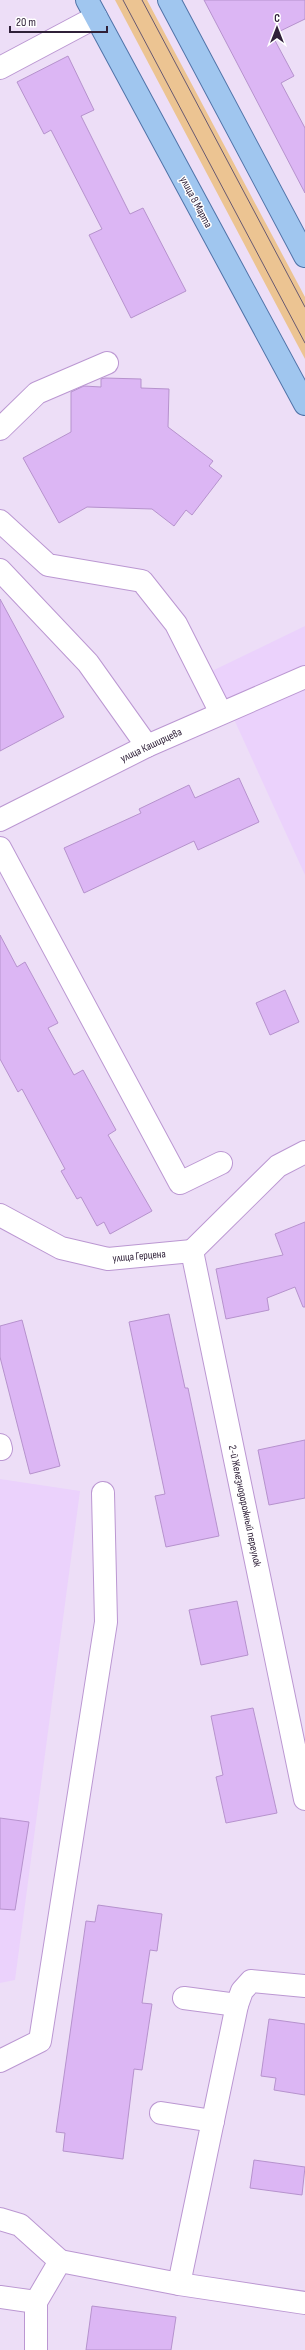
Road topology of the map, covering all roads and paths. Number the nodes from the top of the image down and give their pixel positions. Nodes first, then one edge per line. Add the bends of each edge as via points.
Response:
1 (169, 0) edge
2 (91, 9) edge
3 (0, 68) edge
4 (305, 256) edge
5 (107, 363) dead end
6 (305, 404) edge
7 (0, 428) edge
8 (0, 521) edge
9 (0, 570) edge
10 (305, 677) edge
11 (221, 713) junction
12 (147, 746) junction
13 (0, 820) edge
14 (0, 848) edge
15 (305, 1152) edge
16 (221, 1163) dead end
17 (0, 1215) edge
18 (192, 1251) junction
19 (103, 1493) dead end
20 (305, 1799) edge
21 (305, 1986) edge
22 (184, 1998) dead end
23 (237, 2005) junction
24 (0, 2061) edge
25 (161, 2113) dead end
26 (213, 2121) junction
27 (0, 2219) edge
28 (60, 2261) junction
29 (180, 2284) junction
30 (0, 2297) edge
31 (36, 2302) junction
32 (305, 2303) edge
33 (36, 2350) edge

1 - 4 main road
2 - 3 street
2 - 6 main road, улица 8 Марта
5 - 7 street via 37,393
8 - 11 street via 48,565 142,581 176,624
9 - 12 street via 88,663
10 - 11 street, улица Каширцева
11 - 12 street, улица Каширцева
12 - 13 street, улица Каширцева
14 - 16 street via 180,1183
15 - 18 street via 278,1166
17 - 18 street, улица Герцена via 61,1248 108,1260
18 - 20 street, 2-й Железнодорожный переулок
19 - 24 street via 106,1622 40,2041
21 - 23 street via 251,1980 242,1991
22 - 23 street
23 - 26 street
25 - 26 street
26 - 29 street
27 - 28 street via 20,2225
28 - 29 street
28 - 31 street
29 - 32 street
30 - 31 street
31 - 33 street

